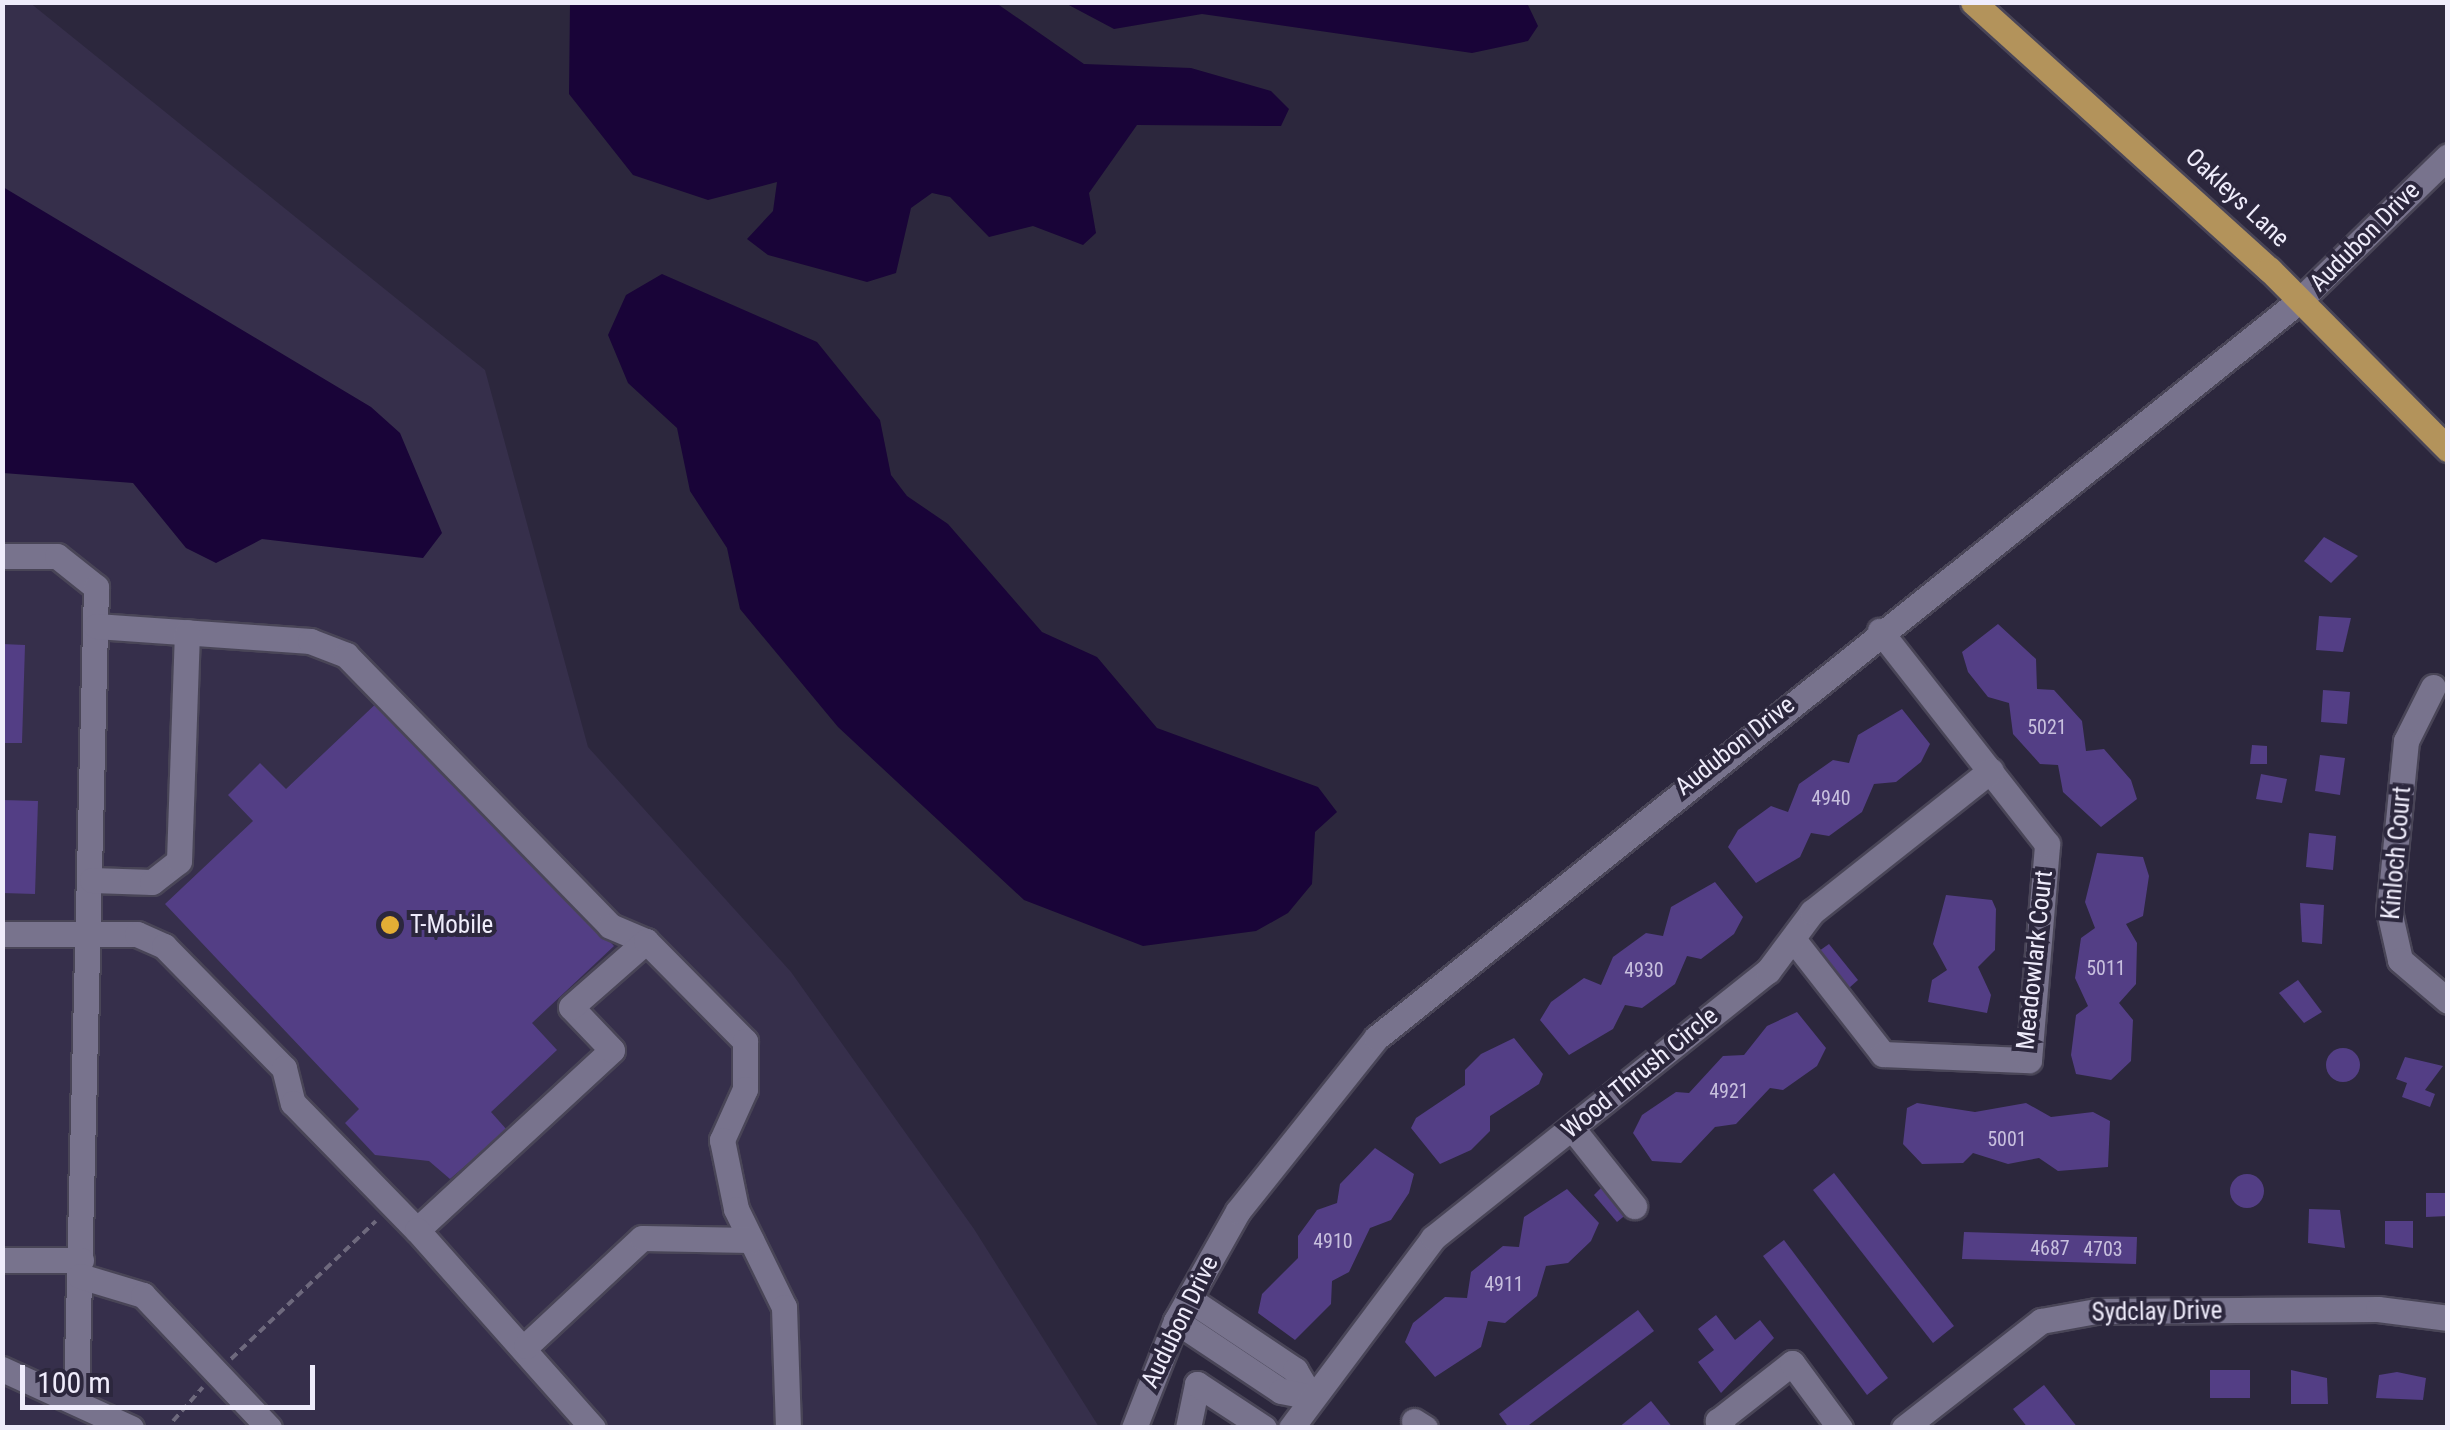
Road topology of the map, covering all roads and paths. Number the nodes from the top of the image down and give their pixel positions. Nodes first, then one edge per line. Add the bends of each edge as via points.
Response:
1 (1973, 2) edge
2 (2448, 156) edge
3 (2300, 300) junction
4 (2448, 449) edge
5 (2, 556) edge
6 (96, 626) junction
7 (1880, 631) junction
8 (187, 632) junction
9 (2433, 688) dead end
10 (1991, 770) junction
11 (92, 880) junction
12 (2, 934) edge
13 (90, 936) junction
14 (1793, 939) junction
15 (646, 941) junction
16 (2448, 1000) edge
17 (1572, 1128) junction
18 (393, 1205) junction
19 (1634, 1206) dead end
20 (418, 1230) junction
21 (751, 1240) junction
22 (2, 1260) edge
23 (80, 1268) junction
24 (1182, 1310) junction
25 (2448, 1318) edge
26 (526, 1346) junction
27 (2, 1370) edge
28 (216, 1373) junction
29 (1311, 1397) junction
30 (76, 1400) junction
31 (172, 1421) dead end
32 (593, 1427) edge
33 (131, 1428) edge
34 (268, 1428) edge
35 (788, 1428) edge
36 (1134, 1428) edge
37 (1188, 1428) edge
38 (1264, 1428) edge
39 (1291, 1428) edge
40 (1723, 1428) edge
41 (1840, 1428) edge
42 (1904, 1428) edge

1 - 3 main road, Oakleys Lane
2 - 3 street, Audubon Drive
3 - 4 main road, Oakleys Lane
3 - 7 street, Audubon Drive
5 - 6 street via 57,556 96,588
6 - 8 street
6 - 11 street
7 - 10 street, Meadowlark Court
7 - 24 street, Audubon Drive via 1376,1038 1268,1168
8 - 11 street via 179,861 152,882
8 - 15 street via 310,641 346,655 610,926
9 - 16 street, Kinloch Court via 2406,741 2390,911 2400,960
10 - 14 street, Wood Thrush Circle via 1812,912
10 - 14 street, Meadowlark Court via 2047,844 2029,1060 1883,1054
11 - 13 street
12 - 13 street
13 - 18 street via 138,934 164,946 284,1068 293,1103
13 - 23 street
14 - 17 street, Wood Thrush Circle via 1768,971
15 - 20 street via 571,1007 612,1050
15 - 21 street via 745,1042 746,1089 722,1140
17 - 19 street
17 - 29 street, Wood Thrush Circle via 1434,1238
18 - 20 street
18 - 28 path
20 - 26 street
21 - 26 street via 642,1238
21 - 35 street via 784,1307
22 - 23 street
23 - 28 street via 142,1295
23 - 30 street
24 - 29 street via 1282,1391
24 - 36 street, Audubon Drive
25 - 42 street, Sydclay Drive via 2378,1309 2114,1310 2041,1322
26 - 32 street
27 - 30 street
28 - 31 path
28 - 34 street
29 - 39 street, Wood Thrush Circle
30 - 33 street
37 - 38 street via 1197,1384
40 - 41 street via 1718,1421 1792,1363

